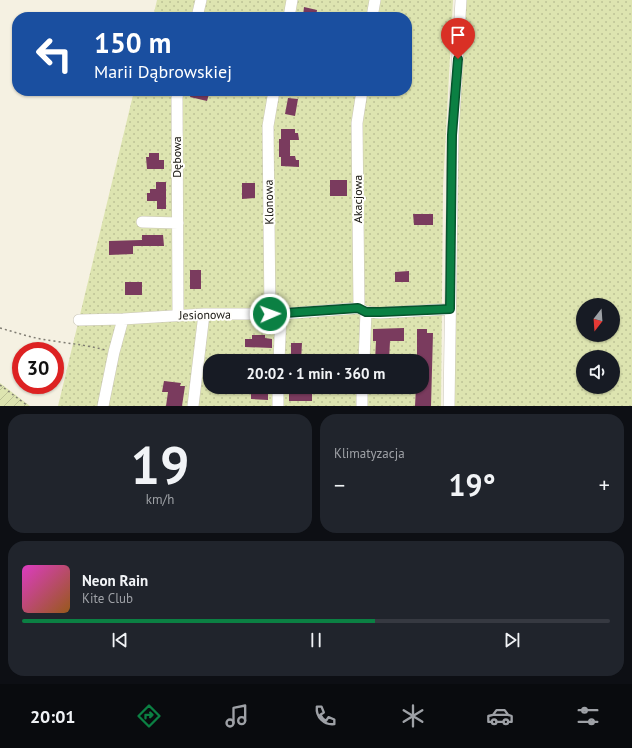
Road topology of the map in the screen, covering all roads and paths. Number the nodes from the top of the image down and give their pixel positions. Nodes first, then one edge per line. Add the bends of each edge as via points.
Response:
1 (201, 0) edge
2 (292, 0) edge
3 (375, 0) edge
4 (462, 0) edge
5 (198, 12) edge
6 (290, 12) edge
7 (373, 12) edge
8 (177, 96) edge
9 (273, 96) edge
10 (361, 96) edge
11 (142, 222) dead end
12 (178, 223) junction
13 (450, 309) junction
14 (362, 310) junction
15 (204, 314) junction
16 (275, 314) junction
17 (178, 315) junction
18 (123, 319) junction
19 (79, 320) dead end
20 (0, 328) edge
21 (114, 352) junction
22 (278, 354) edge
23 (364, 354) edge
24 (0, 385) edge
25 (278, 394) edge
26 (362, 394) edge
27 (28, 406) edge
28 (103, 406) edge
29 (193, 406) edge
30 (278, 406) edge
31 (362, 406) edge
32 (449, 406) edge

1 - 5 street
2 - 6 street
3 - 7 street
4 - 13 street via 452,135
8 - 12 street, Dębowa
9 - 16 street, Klonowa via 268,126
10 - 14 street, Akacjowa via 357,123
11 - 12 street
12 - 17 street, Dębowa
13 - 14 street, Jesionowa via 380,312
13 - 32 street
14 - 16 street, Jesionowa
14 - 23 street, Akacjowa
15 - 16 street, Jesionowa
15 - 17 street, Jesionowa
15 - 29 street
16 - 22 street, Klonowa
17 - 18 street, Jesionowa
18 - 19 street, Jesionowa
18 - 21 street
20 - 21 path via 54,342 83,344
21 - 28 street
24 - 27 path
25 - 30 street
26 - 31 street

